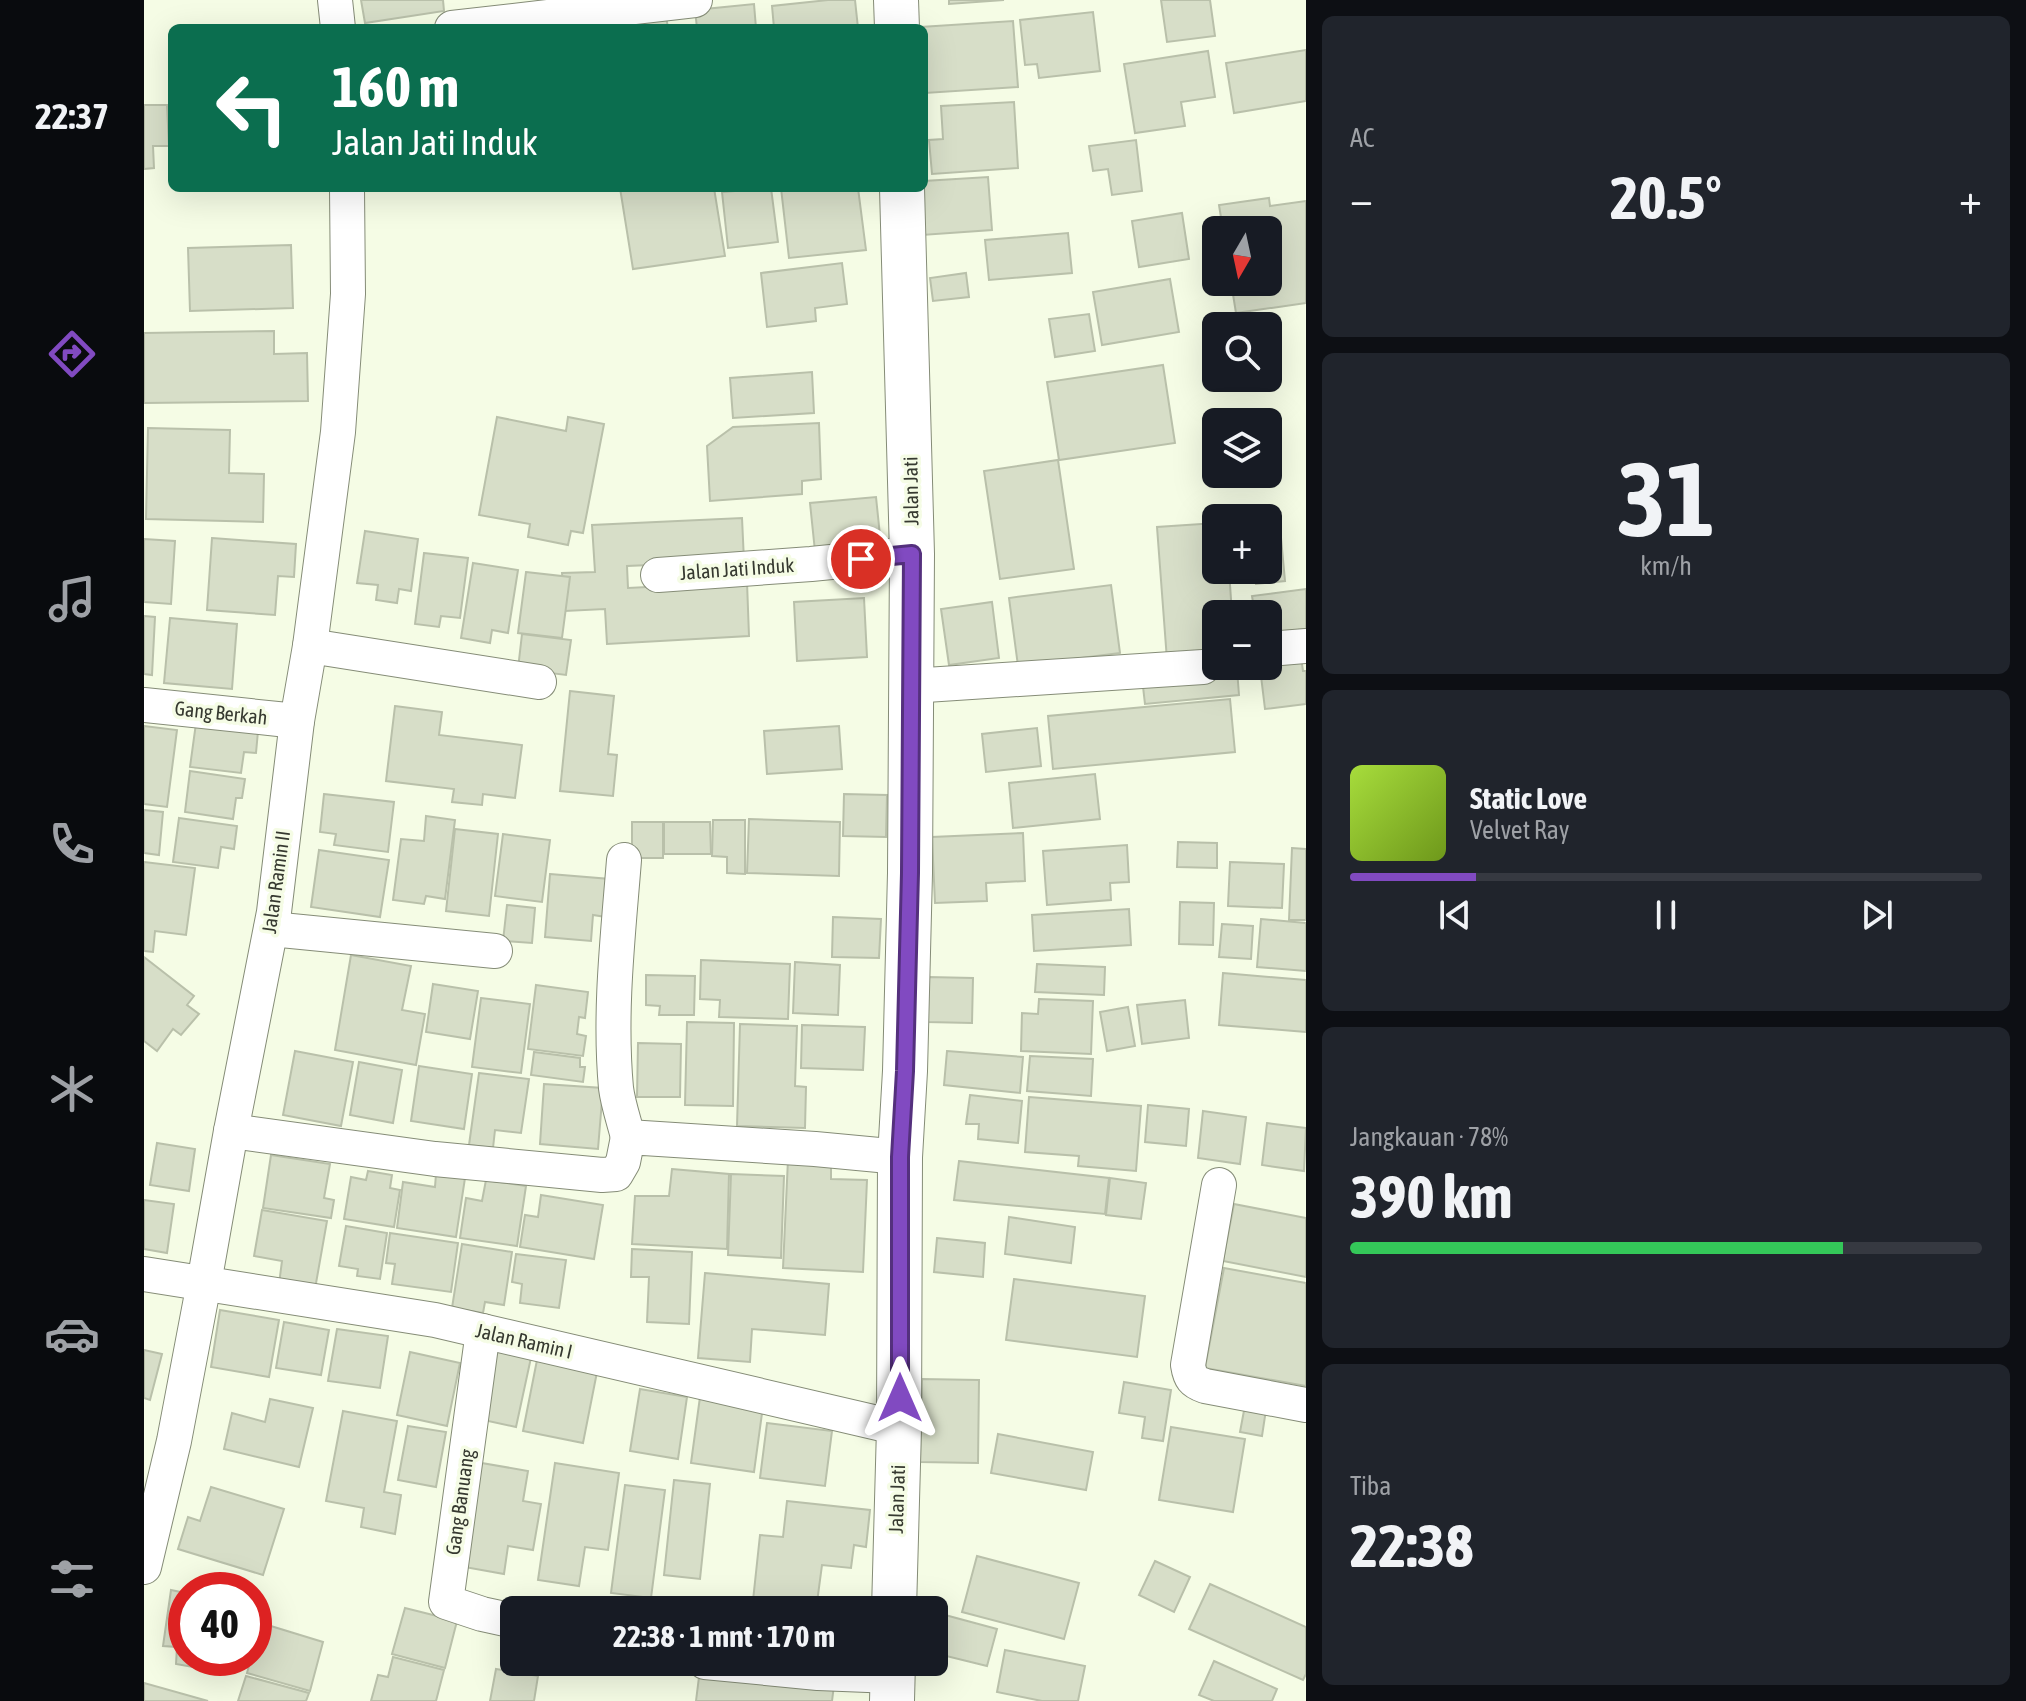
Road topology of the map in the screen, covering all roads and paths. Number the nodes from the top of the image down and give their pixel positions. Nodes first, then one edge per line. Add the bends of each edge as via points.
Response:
1 (335, 0) edge
2 (695, 0) edge
3 (896, 0) edge
4 (338, 24) edge
5 (487, 24) edge
6 (897, 24) edge
7 (347, 192) edge
8 (902, 192) edge
9 (912, 554) junction
10 (658, 575) dead end
11 (310, 646) junction
12 (1306, 646) edge
13 (1282, 648) edge
14 (1202, 667) edge
15 (539, 682) dead end
16 (910, 686) junction
17 (144, 705) edge
18 (297, 721) junction
19 (624, 860) dead end
20 (271, 929) junction
21 (495, 951) dead end
22 (231, 1131) junction
23 (628, 1137) junction
24 (900, 1157) junction
25 (1219, 1185) dead end
26 (144, 1274) edge
27 (204, 1283) junction
28 (483, 1331) junction
29 (1306, 1405) edge
30 (899, 1428) junction
31 (144, 1567) edge
32 (894, 1596) edge
33 (500, 1618) edge
34 (850, 1676) edge
35 (893, 1680) edge

1 - 4 street
2 - 5 street
3 - 6 street
7 - 11 street, Jalan Ramin II via 348,294 338,432
8 - 9 street, Jalan Jati
9 - 10 street, Jalan Jati Induk
9 - 16 street, Jalan Jati
11 - 15 street
11 - 18 street, Jalan Ramin II
12 - 13 street
14 - 16 street
16 - 24 street, Jalan Jati
17 - 18 street, Gang Berkah
18 - 20 street, Jalan Ramin II
19 - 23 street via 614,1034 617,1092
20 - 21 street
20 - 22 street, Jalan Ramin II
22 - 23 street via 602,1175 616,1174
22 - 27 street, Jalan Ramin II
23 - 24 street
24 - 30 street, Jalan Jati
25 - 29 street via 1190,1376 1205,1386
26 - 27 street, Jalan Ramin I
27 - 28 street, Jalan Ramin I
27 - 31 street, Jalan Ramin II
28 - 30 street, Jalan Ramin I
28 - 33 street, Gang Banuang via 446,1602
30 - 32 street, Jalan Jati
34 - 35 street

